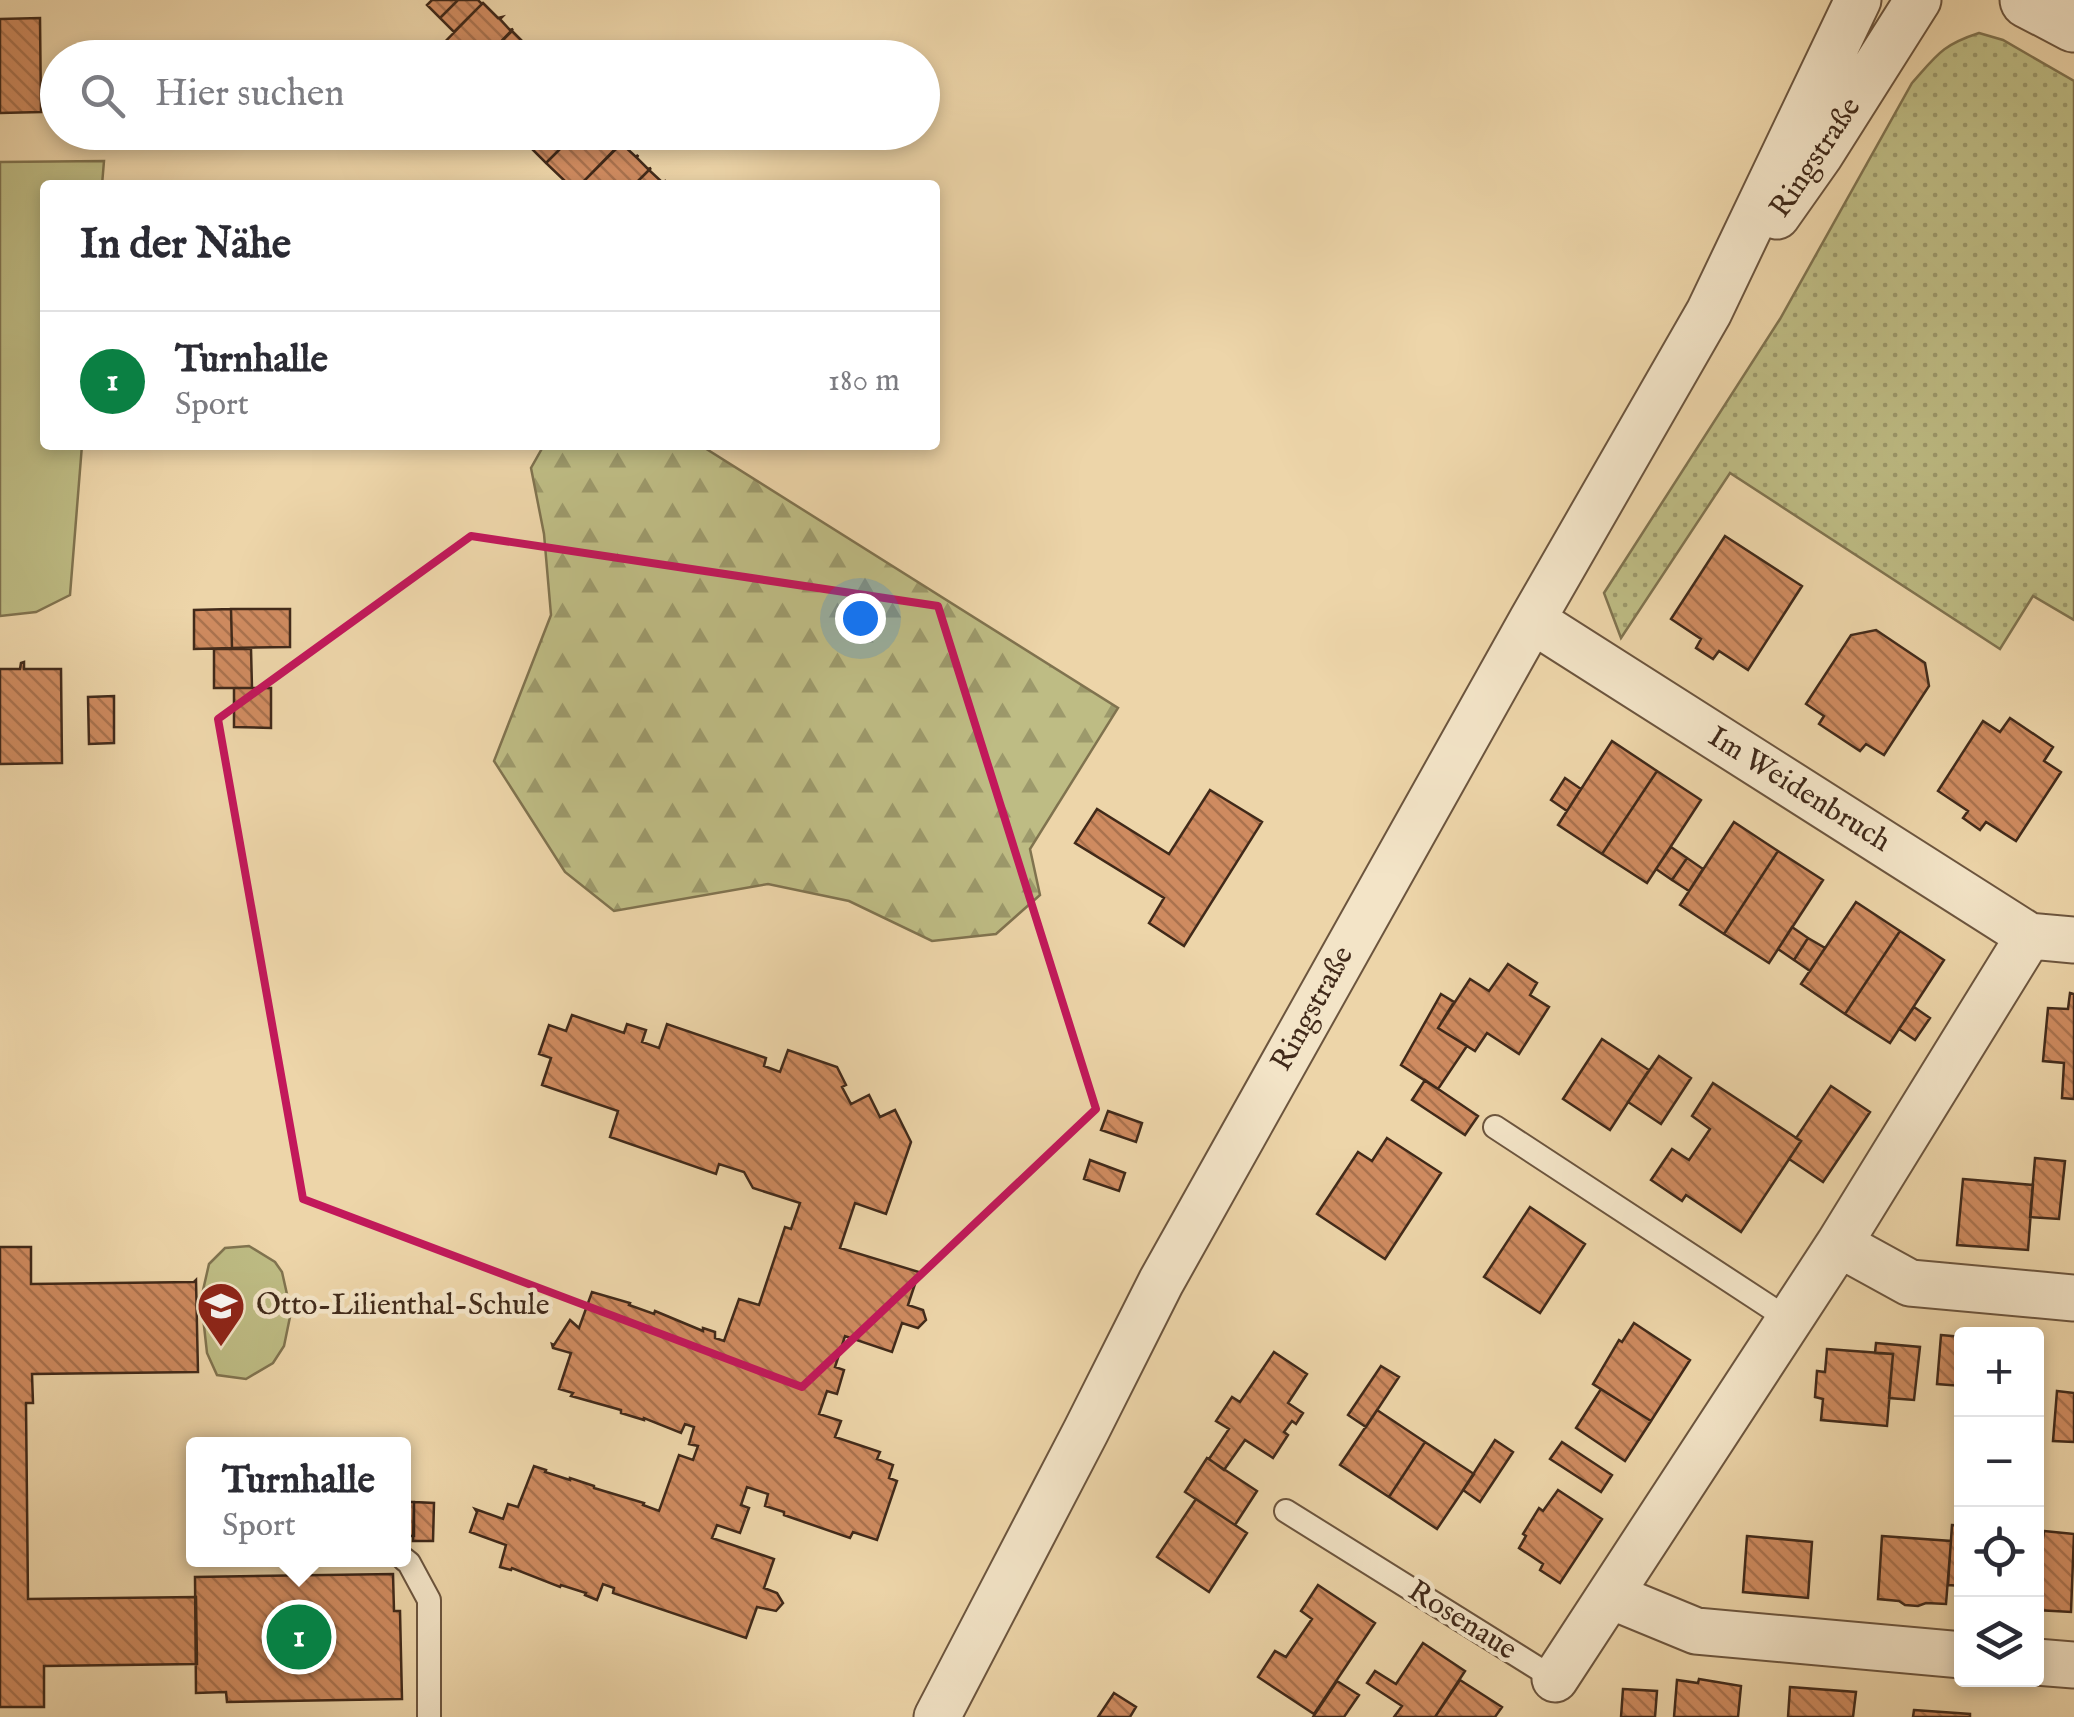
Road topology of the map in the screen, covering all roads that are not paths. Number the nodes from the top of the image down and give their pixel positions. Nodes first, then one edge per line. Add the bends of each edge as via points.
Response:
1 (1858, 0) edge
2 (1918, 0) edge
3 (2028, 0) edge
4 (2074, 24) edge
5 (1709, 312) junction
6 (1532, 620) junction
7 (2029, 936) junction
8 (2074, 940) edge
9 (1494, 1127) dead end
10 (1839, 1244) junction
11 (2074, 1298) edge
12 (1788, 1318) junction
13 (1286, 1510) dead end
14 (411, 1567) edge
15 (1610, 1596) junction
16 (1954, 1654) edge
17 (2044, 1663) edge
18 (2074, 1665) edge
19 (1555, 1678) joint
20 (429, 1717) edge
21 (936, 1717) edge

1 - 5 street, Ringstraße
2 - 5 street, Ringstraße via 1820,156
3 - 4 street
5 - 6 street, Ringstraße
6 - 7 street, Im Weidenbruch
6 - 21 street, Ringstraße via 1161,1282
7 - 8 street, Im Weidenbruch
7 - 10 street, Rosenaue
9 - 12 lane
10 - 11 street via 1910,1284
10 - 12 street, Rosenaue
12 - 15 street, Rosenaue
13 - 19 lane, Rosenaue
14 - 20 lane via 429,1600
15 - 16 street via 1696,1631
15 - 19 street, Rosenaue
17 - 18 street

